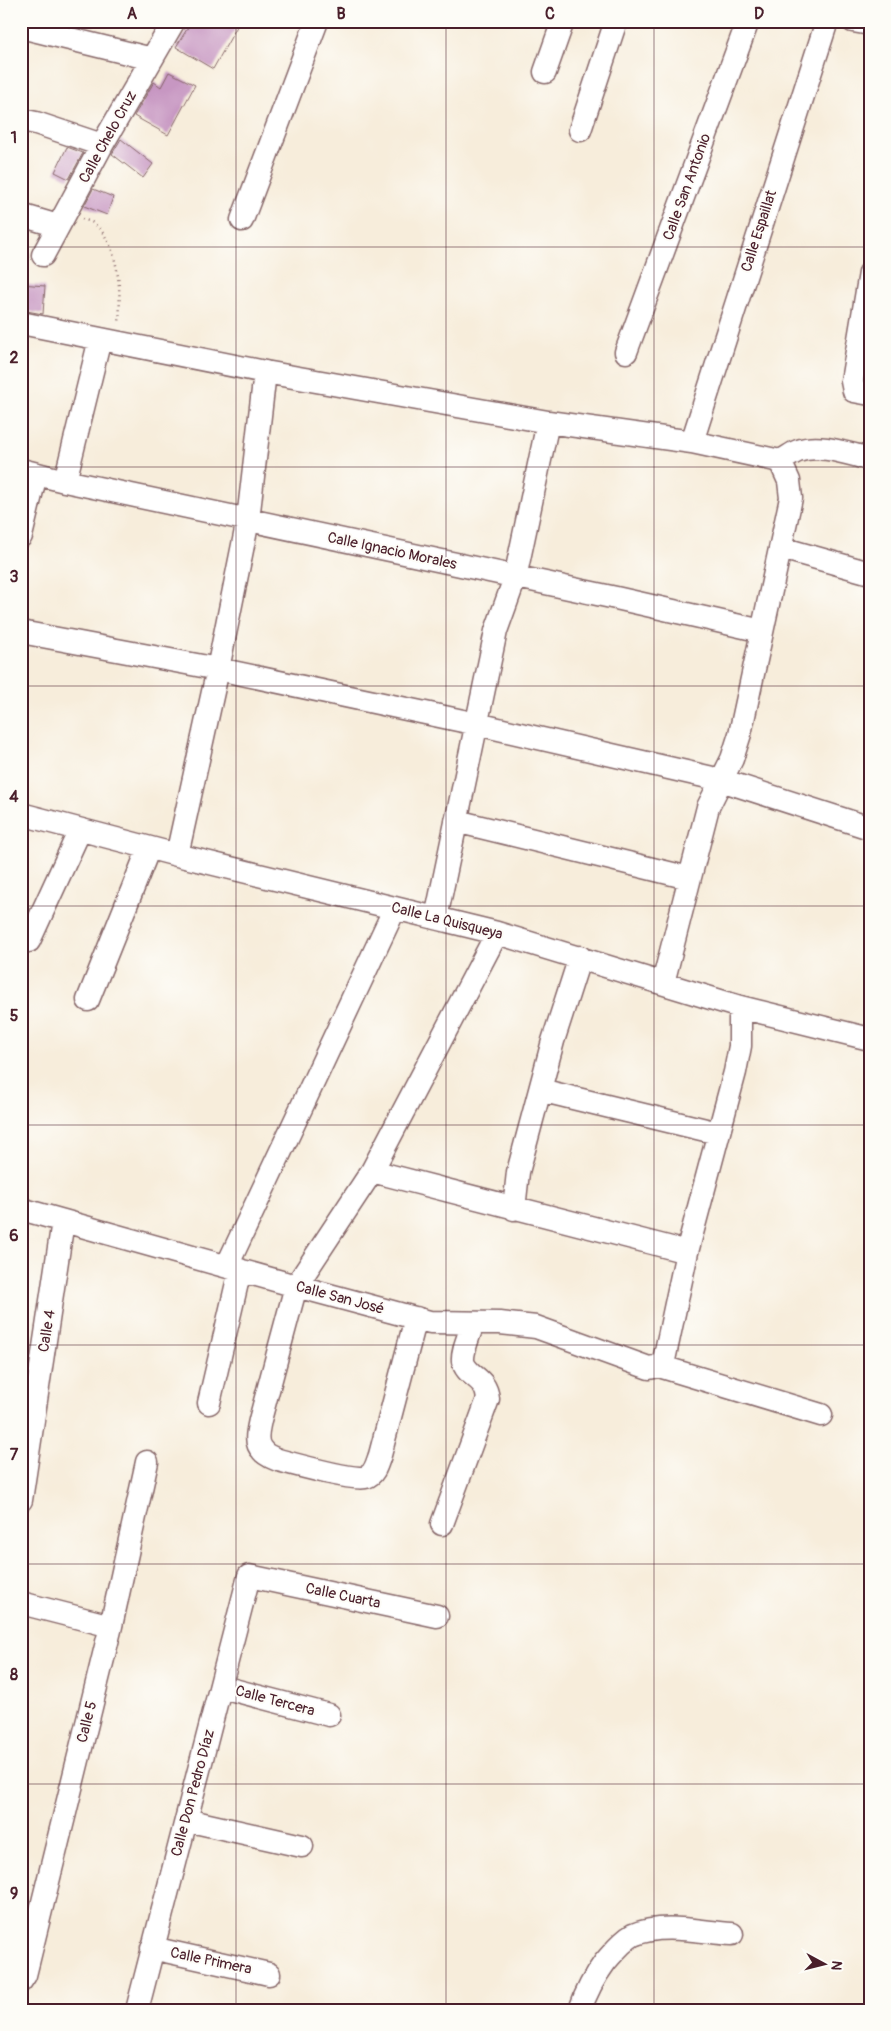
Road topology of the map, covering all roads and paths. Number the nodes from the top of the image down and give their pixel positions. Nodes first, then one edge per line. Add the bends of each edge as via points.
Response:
1 (174, 21) edge
2 (317, 21) edge
3 (563, 21) edge
4 (616, 21) edge
5 (748, 21) edge
6 (827, 21) edge
7 (21, 27) edge
8 (152, 59) junction
9 (545, 72) dead end
10 (21, 120) edge
11 (580, 130) dead end
12 (102, 145) junction
13 (21, 215) edge
14 (62, 219) junction
15 (242, 220) dead end
16 (43, 254) dead end
17 (870, 273) edge
18 (21, 324) edge
19 (109, 341) junction
20 (626, 352) dead end
21 (265, 372) junction
22 (870, 394) edge
23 (548, 422) junction
24 (692, 442) junction
25 (870, 459) edge
26 (780, 461) junction
27 (29, 472) edge
28 (64, 481) junction
29 (248, 520) junction
30 (21, 536) edge
31 (781, 548) junction
32 (870, 573) edge
33 (515, 578) junction
34 (762, 631) junction
35 (21, 632) edge
36 (218, 669) junction
37 (477, 724) junction
38 (721, 780) junction
39 (21, 814) edge
40 (456, 821) junction
41 (870, 828) edge
42 (80, 830) junction
43 (150, 848) junction
44 (177, 855) junction
45 (689, 878) junction
46 (395, 908) junction
47 (436, 918) junction
48 (496, 932) junction
49 (29, 941) dead end
50 (580, 957) junction
51 (664, 983) junction
52 (88, 1000) dead end
53 (740, 1007) junction
54 (870, 1039) edge
55 (540, 1090) junction
56 (718, 1133) junction
57 (372, 1171) junction
58 (21, 1208) edge
59 (514, 1209) junction
60 (63, 1221) junction
61 (687, 1252) junction
62 (234, 1268) junction
63 (296, 1286) junction
64 (416, 1318) junction
65 (473, 1323) junction
66 (659, 1366) junction
67 (209, 1403) dead end
68 (822, 1415) dead end
69 (147, 1462) dead end
70 (21, 1500) edge
71 (442, 1524) dead end
72 (249, 1576) joint
73 (21, 1602) edge
74 (437, 1616) dead end
75 (111, 1626) junction
76 (222, 1687) junction
77 (329, 1715) dead end
78 (186, 1820) junction
79 (302, 1846) dead end
80 (732, 1934) dead end
81 (152, 1948) junction
82 (269, 1974) dead end
83 (21, 1981) edge
84 (137, 2010) edge
85 (580, 2010) edge

1 - 8 street, Calle Chelo Cruz
2 - 15 street
3 - 9 street
4 - 11 street
5 - 20 street, Calle San Antonio
6 - 24 street, Calle Espaillat
7 - 8 street
8 - 12 street, Calle Chelo Cruz
10 - 12 street
12 - 14 street, Calle Chelo Cruz
13 - 14 street
14 - 16 street, Calle Chelo Cruz
14 - 19 path via 93,224 104,235 113,256 121,295
17 - 22 street via 852,381 854,391
18 - 19 street
19 - 21 street
19 - 28 street
21 - 23 street
21 - 29 street
23 - 24 street
23 - 33 street
24 - 26 street
25 - 26 street via 808,448
26 - 31 street via 789,481 791,498
27 - 28 street, Calle Ignacio Morales
27 - 30 street
28 - 29 street, Calle Ignacio Morales
29 - 33 street, Calle Ignacio Morales
29 - 36 street
31 - 32 street
31 - 34 street
33 - 34 street, Calle Ignacio Morales
33 - 37 street via 496,631
34 - 38 street via 740,734
35 - 36 street
36 - 37 street
36 - 44 street
37 - 38 street
37 - 40 street
38 - 41 street
38 - 45 street via 708,807
39 - 42 street, Calle La Quisqueya
40 - 45 street
40 - 47 street
42 - 43 street, Calle La Quisqueya
42 - 49 street
43 - 44 street, Calle La Quisqueya
43 - 52 street
44 - 46 street, Calle La Quisqueya
45 - 51 street
46 - 47 street, Calle La Quisqueya
46 - 62 street
47 - 48 street, Calle La Quisqueya
48 - 50 street, Calle La Quisqueya
48 - 57 street
50 - 51 street, Calle La Quisqueya
50 - 55 street
51 - 53 street, Calle La Quisqueya
53 - 54 street, Calle La Quisqueya
53 - 56 street via 740,1046
55 - 56 street
55 - 59 street via 518,1172
56 - 61 street
57 - 59 street
57 - 63 street
58 - 60 street, Calle San José
59 - 61 street
60 - 62 street, Calle San José
60 - 70 street, Calle 4
61 - 66 street via 664,1360
62 - 63 street, Calle San José
62 - 67 street
63 - 64 street, Calle San José
63 - 64 street via 257,1435 261,1450 276,1460 350,1477 367,1477 372,1473 380,1455
64 - 65 street, Calle San José via 430,1322
65 - 66 street, Calle San José via 536,1327 650,1368
65 - 71 street via 463,1356 464,1363 488,1389 488,1399
66 - 68 street, Calle San José
69 - 75 street, Calle 5
72 - 74 street, Calle Cuarta
72 - 76 street, Calle Don Pedro Díaz
73 - 75 street
75 - 83 street, Calle 5
76 - 77 street, Calle Tercera
76 - 78 street, Calle Don Pedro Díaz
78 - 79 street
78 - 81 street, Calle Don Pedro Díaz
80 - 85 street via 664,1928 631,1936 599,1970
81 - 82 street, Calle Primera
81 - 84 street, Calle Don Pedro Díaz

